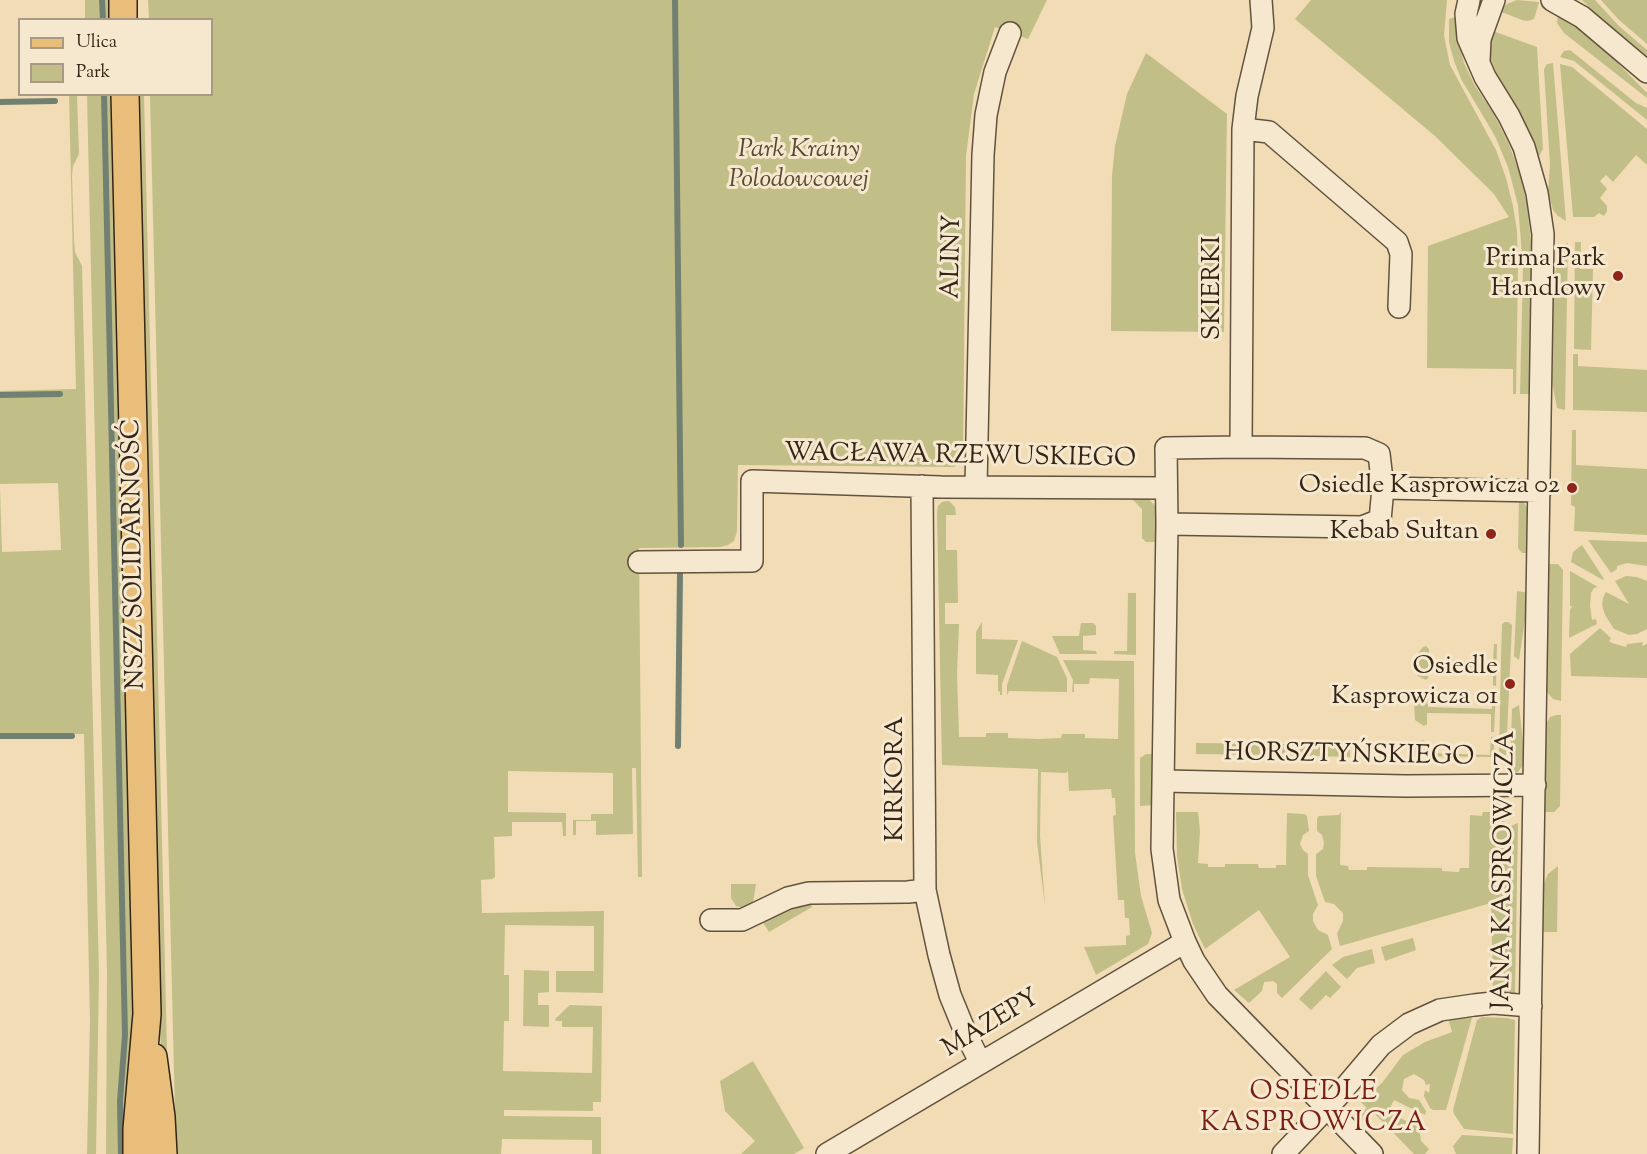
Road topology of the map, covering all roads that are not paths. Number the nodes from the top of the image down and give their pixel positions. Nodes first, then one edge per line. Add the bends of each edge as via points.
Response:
1 (123, 0) edge
2 (1261, 0) edge
3 (1469, 0) edge
4 (1494, 0) edge
5 (1552, 0) edge
6 (1577, 9) edge
7 (123, 18) edge
8 (1010, 33) dead end
9 (1479, 60) junction
10 (1647, 72) edge
11 (125, 96) edge
12 (1243, 129) junction
13 (1399, 308) dead end
14 (1241, 447) junction
15 (922, 486) junction
16 (976, 486) junction
17 (1166, 488) junction
18 (1383, 488) junction
19 (1540, 491) junction
20 (1167, 524) junction
21 (639, 562) dead end
22 (1163, 781) junction
23 (1535, 785) junction
24 (926, 890) junction
25 (711, 920) dead end
26 (1185, 942) junction
27 (1531, 1006) junction
28 (147, 1014) junction
29 (980, 1062) junction
30 (1327, 1107) junction
31 (137, 1154) edge
32 (163, 1154) edge
33 (827, 1154) edge
34 (1283, 1154) edge
35 (1372, 1154) edge
36 (1528, 1154) edge

1 - 7 main road
2 - 12 street, SKIERKI via 1263,28
3 - 9 street, JANA KASPROWICZA via 1468,38
4 - 9 street via 1480,39
5 - 6 street
6 - 10 street
8 - 16 street, ALINY via 995,72 986,115
9 - 19 street, JANA KASPROWICZA via 1524,147 1543,234
11 - 28 main road, NSZZ SOLIDARNOŚĆ
12 - 13 street via 1269,132 1397,242 1401,254
12 - 14 street, SKIERKI
14 - 17 street, WACŁAWA RZEWUSKIEGO via 1166,448
14 - 18 street, WACŁAWA RZEWUSKIEGO via 1365,448 1379,454
15 - 16 street, WACŁAWA RZEWUSKIEGO
15 - 21 street, WACŁAWA RZEWUSKIEGO via 752,481 752,561
15 - 24 street, KIRKORA
16 - 17 street, WACŁAWA RZEWUSKIEGO
17 - 20 street, WACŁAWA RZEWUSKIEGO
18 - 19 street
18 - 20 street, WACŁAWA RZEWUSKIEGO via 1380,520 1362,527
19 - 23 street, JANA KASPROWICZA
20 - 22 street
22 - 23 street, HORSZTYŃSKIEGO
22 - 26 street via 1162,849 1169,900
23 - 27 street, JANA KASPROWICZA
24 - 25 street via 809,892 742,920
24 - 29 street, KIRKORA via 951,995
26 - 29 street, MAZEPY
26 - 30 street via 1217,995
27 - 30 street via 1474,1005 1440,1010 1408,1024 1381,1045
27 - 36 street, JANA KASPROWICZA
28 - 31 main road, NSZZ SOLIDARNOŚĆ
28 - 32 main road, NSZZ SOLIDARNOŚĆ
29 - 33 street, MAZEPY
30 - 34 street
30 - 35 street

